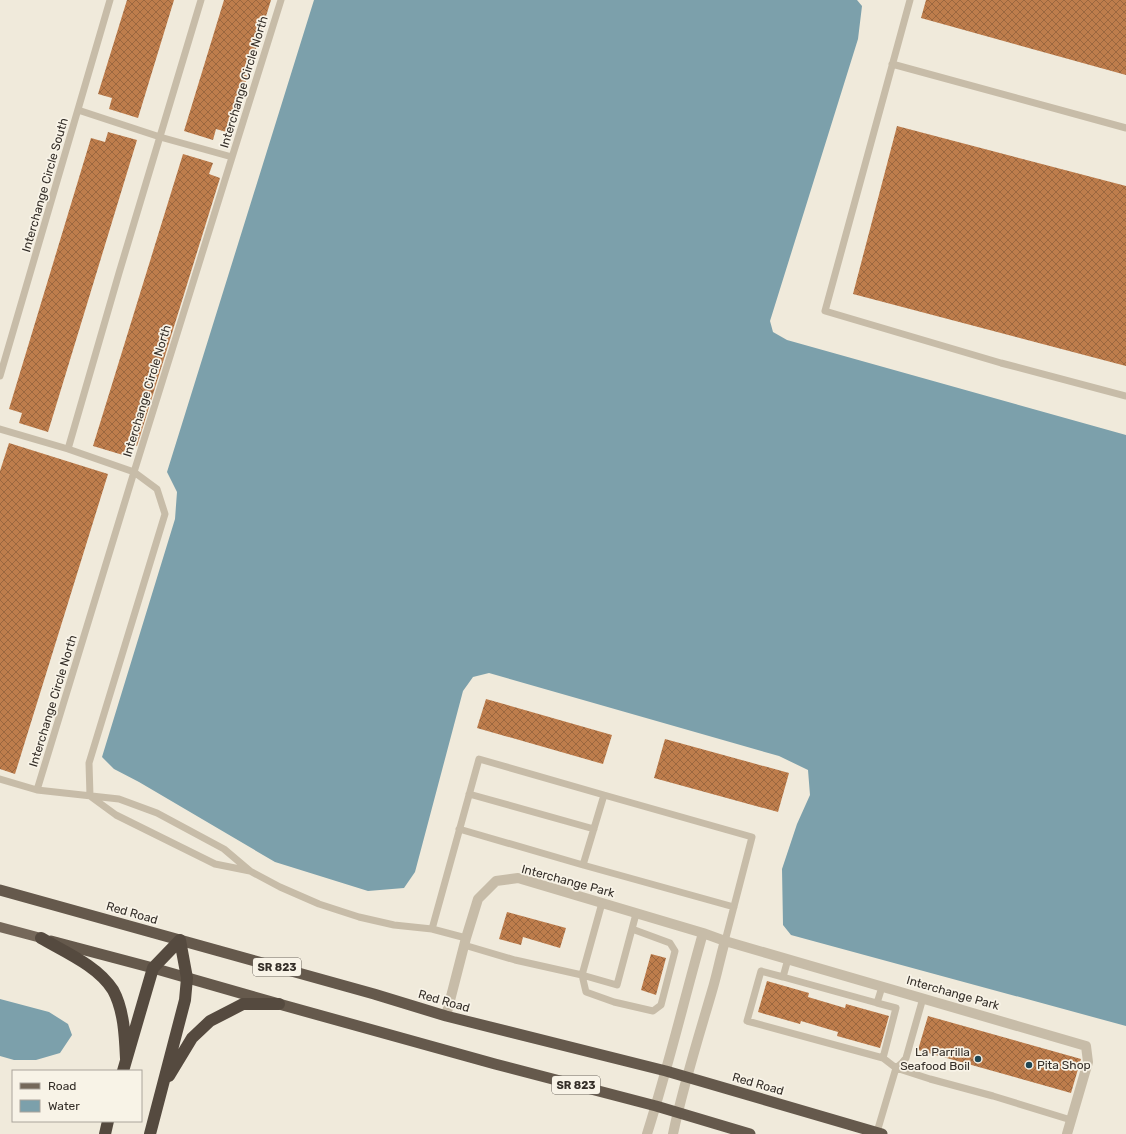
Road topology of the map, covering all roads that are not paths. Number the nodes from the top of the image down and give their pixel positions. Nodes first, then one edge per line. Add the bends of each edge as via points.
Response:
1 (110, 0) edge
2 (201, 0) edge
3 (281, 0) edge
4 (910, 0) edge
5 (892, 64) junction
6 (78, 110) junction
7 (1126, 128) edge
8 (160, 137) junction
9 (232, 157) junction
10 (0, 376) edge
11 (1126, 396) edge
12 (0, 429) edge
13 (68, 449) junction
14 (134, 472) junction
15 (0, 779) edge
16 (37, 790) junction
17 (469, 794) junction
18 (604, 795) junction
19 (90, 796) junction
20 (459, 829) junction
21 (594, 830) junction
22 (583, 865) junction
23 (250, 871) junction
24 (0, 890) edge
25 (602, 903) junction
26 (734, 907) junction
27 (636, 914) junction
28 (0, 927) edge
29 (432, 929) junction
30 (632, 929) junction
31 (703, 933) junction
32 (42, 938) junction
33 (180, 940) junction
34 (465, 941) junction
35 (725, 941) junction
36 (788, 959) junction
37 (153, 968) junction
38 (582, 975) junction
39 (783, 977) junction
40 (187, 978) junction
41 (882, 987) junction
42 (923, 998) junction
43 (878, 1003) junction
44 (280, 1004) junction
45 (446, 1016) junction
46 (883, 1058) junction
47 (126, 1059) junction
48 (896, 1068) junction
49 (123, 1070) edge
50 (666, 1071) junction
51 (687, 1077) junction
52 (162, 1087) junction
53 (656, 1106) junction
54 (678, 1112) junction
55 (1072, 1120) junction
56 (108, 1122) edge
57 (880, 1133) edge
58 (105, 1134) edge
59 (150, 1134) edge
60 (647, 1134) edge
61 (673, 1134) edge
62 (750, 1134) edge
63 (1068, 1134) edge

1 - 6 lane, Interchange Circle South
2 - 8 lane
3 - 9 lane, Interchange Circle North
4 - 5 lane
5 - 7 lane
5 - 11 lane via 824,311 1001,364
6 - 8 lane
6 - 10 lane, Interchange Circle South
8 - 9 lane
8 - 13 lane
9 - 14 lane, Interchange Circle North
12 - 13 lane
13 - 14 lane
14 - 16 lane, Interchange Circle North
14 - 19 lane via 158,489 165,514 90,763
15 - 16 lane
16 - 19 lane
17 - 18 lane via 479,759
17 - 20 lane
17 - 21 lane
18 - 21 lane
18 - 26 lane via 752,837
19 - 23 lane via 116,815 215,864
19 - 23 lane via 119,799 157,813 224,849
20 - 22 lane
20 - 29 lane
21 - 22 lane
22 - 26 lane
23 - 29 lane via 280,888 359,917 394,926
24 - 33 highway, Red Road / SR 823
25 - 27 street, Interchange Park
25 - 34 street, Interchange Park via 518,878 496,882 478,899
25 - 38 lane
26 - 35 lane
27 - 30 lane
27 - 31 street, Interchange Park
28 - 32 main road, SR 823
29 - 34 lane
30 - 38 lane via 617,985
30 - 38 lane via 670,943 675,951 661,1005 653,1011 586,992
31 - 35 street, Interchange Park
31 - 50 street
32 - 37 highway, SR 823
32 - 47 highway via 97,972 113,991 122,1018
33 - 37 highway
33 - 40 highway
33 - 45 highway, Red Road / SR 823
34 - 38 lane via 514,960
34 - 45 street, Interchange Park
35 - 36 street, Interchange Park
35 - 51 street
36 - 39 lane
36 - 41 street, Interchange Park
37 - 40 highway, SR 823
37 - 47 highway
39 - 43 lane
39 - 46 lane via 761,971 747,1021
40 - 44 highway, SR 823
40 - 52 highway via 185,1000
41 - 42 street, Interchange Park
41 - 43 lane
42 - 48 lane via 906,1058
42 - 55 street, Interchange Park via 1086,1046 1088,1062
43 - 46 lane via 896,1008
44 - 52 highway via 243,1004 210,1021 192,1038
44 - 53 highway, SR 823
45 - 50 highway, Red Road / SR 823
46 - 48 lane
47 - 49 highway
48 - 55 lane
48 - 57 lane
50 - 51 highway, Red Road / SR 823
50 - 53 street
51 - 54 street
51 - 57 highway, Red Road / SR 823
52 - 59 highway
53 - 54 highway, SR 823
53 - 60 street
54 - 61 street
54 - 62 highway, SR 823
55 - 63 street, Interchange Park
56 - 58 highway

